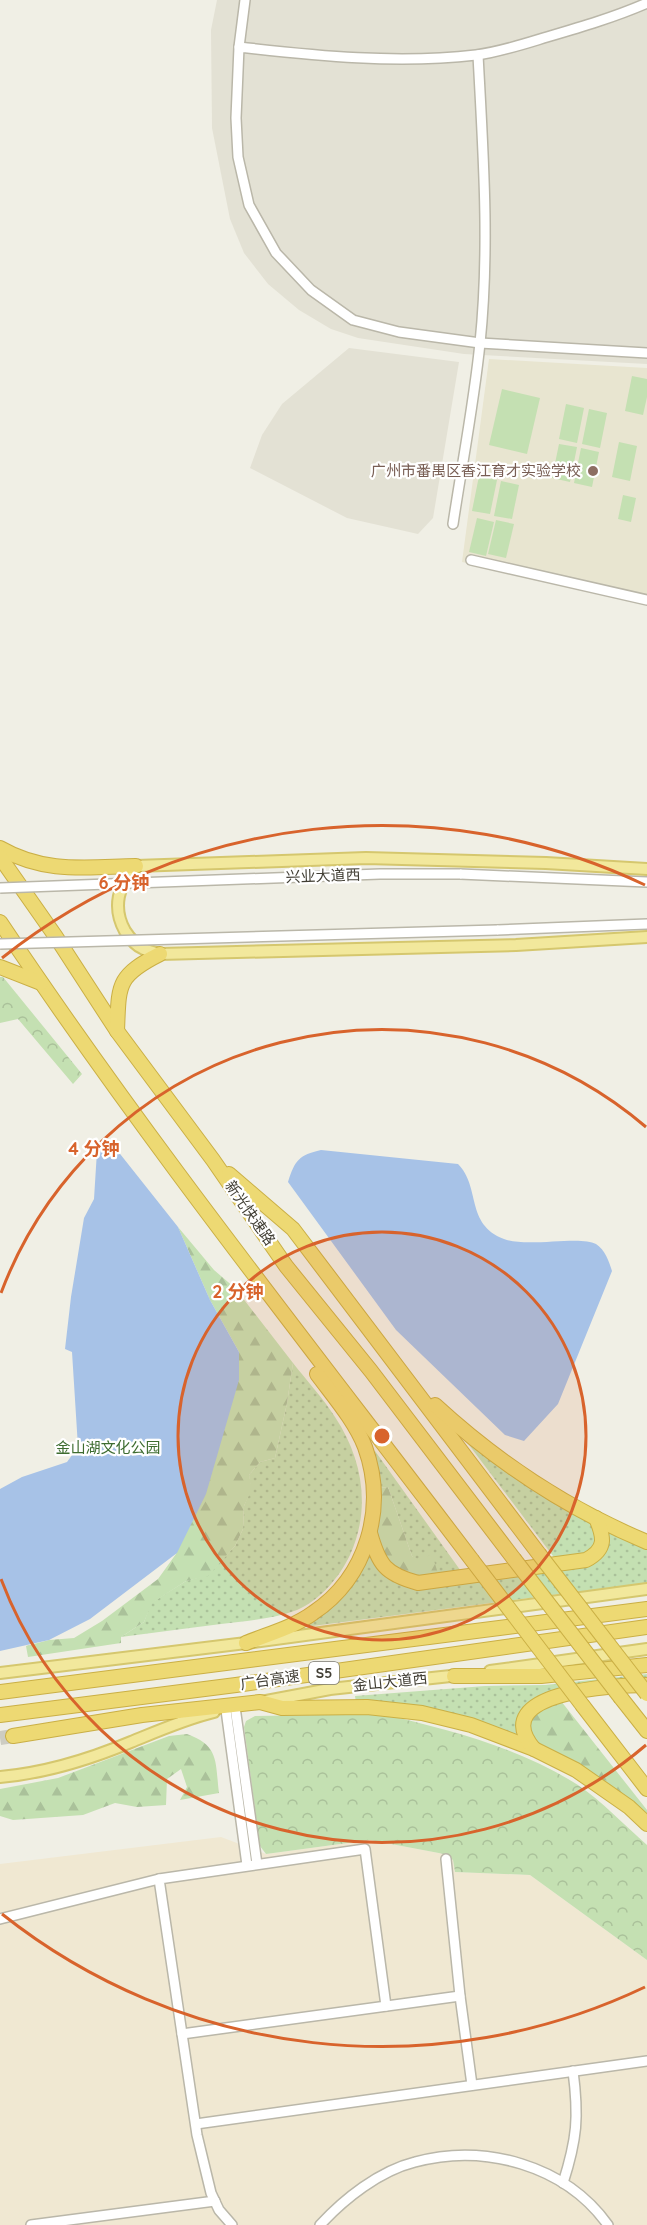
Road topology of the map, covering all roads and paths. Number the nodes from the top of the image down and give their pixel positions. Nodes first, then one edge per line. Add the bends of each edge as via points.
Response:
1 (245, 0) edge
2 (647, 3) edge
3 (239, 47) junction
4 (478, 55) junction
5 (480, 343) junction
6 (647, 353) edge
7 (453, 524) dead end
8 (471, 560) dead end
9 (647, 600) edge
10 (0, 848) edge
11 (0, 857) edge
12 (136, 866) junction
13 (647, 869) edge
14 (647, 882) edge
15 (0, 888) edge
16 (0, 922) edge
17 (647, 924) edge
18 (647, 937) edge
19 (0, 944) edge
20 (160, 954) junction
21 (0, 967) edge
22 (41, 983) junction
23 (117, 1031) junction
24 (213, 1160) junction
25 (214, 1221) junction
26 (410, 1382) junction
27 (596, 1518) junction
28 (370, 1532) junction
29 (647, 1542) edge
30 (647, 1589) edge
31 (647, 1609) edge
32 (647, 1627) edge
33 (246, 1643) junction
34 (647, 1649) edge
35 (647, 1665) edge
36 (0, 1673) edge
37 (454, 1676) junction
38 (647, 1685) edge
39 (0, 1692) edge
40 (647, 1694) edge
41 (260, 1702) junction
42 (231, 1708) junction
43 (0, 1716) edge
44 (647, 1731) edge
45 (13, 1736) tunnel mouth
46 (534, 1749) junction
47 (0, 1777) edge
48 (647, 1789) edge
49 (647, 1824) edge
50 (446, 1859) dead end
51 (252, 1864) junction
52 (159, 1879) junction
53 (0, 1919) edge
54 (460, 1996) junction
55 (386, 2006) junction
56 (182, 2034) junction
57 (647, 2061) edge
58 (573, 2071) junction
59 (472, 2085) junction
60 (196, 2124) junction
61 (563, 2183) junction
62 (215, 2201) junction
63 (31, 2225) edge
64 (232, 2225) edge
65 (320, 2225) edge
66 (608, 2225) edge

1 - 3 street
2 - 4 street via 580,27
3 - 4 street via 317,56 398,59
3 - 5 street via 238,157 249,206 276,253 311,290 353,320 399,332
4 - 5 street via 485,246
5 - 6 street
5 - 7 street
8 - 9 street
10 - 12 highway via 16,857 56,868
11 - 23 highway, 新光快速路
12 - 13 main road via 366,858
12 - 20 main road via 119,891 117,907 129,937 141,948
14 - 15 street, 兴业大道西, bridge via 359,874
16 - 22 highway
17 - 19 street, bridge
18 - 20 main road via 516,945
20 - 23 highway via 128,974 121,984
21 - 22 highway
22 - 25 highway
23 - 24 highway, 新光快速路
24 - 26 highway via 293,1229
24 - 44 highway, 新光快速路, bridge via 286,1266
25 - 28 highway via 243,1276 343,1408 364,1446 374,1485
25 - 48 highway, bridge
26 - 27 highway via 493,1452
26 - 40 highway, bridge
27 - 28 highway via 603,1537 601,1547 586,1560 418,1582 388,1570 377,1556
27 - 29 highway
28 - 33 highway via 358,1565 338,1593 305,1618
30 - 33 main road
31 - 39 highway, 广台高速 / S5
32 - 43 highway, 广台高速 / S5
33 - 36 main road
34 - 37 main road, 金山大道西
35 - 37 highway via 541,1676
37 - 41 main road, 金山大道西 via 330,1689
38 - 46 highway via 559,1695 532,1707 524,1724
41 - 42 main road, 金山大道西
41 - 45 highway via 142,1715
41 - 46 highway via 282,1708 367,1707 422,1713 479,1728
42 - 47 main road, 金山大道西 via 172,1725 76,1763
42 - 51 street
46 - 49 highway via 576,1770
50 - 54 street
51 - 52 street
51 - 55 street via 365,1849
52 - 53 street
52 - 56 street
54 - 55 street
54 - 59 street
55 - 56 street
56 - 60 street
57 - 58 street
58 - 59 street
58 - 61 street via 576,2134
59 - 60 street
60 - 62 street
61 - 65 street via 535,2168 496,2157 432,2158 413,2162 371,2183
61 - 66 street via 591,2205
62 - 63 street
62 - 64 street

